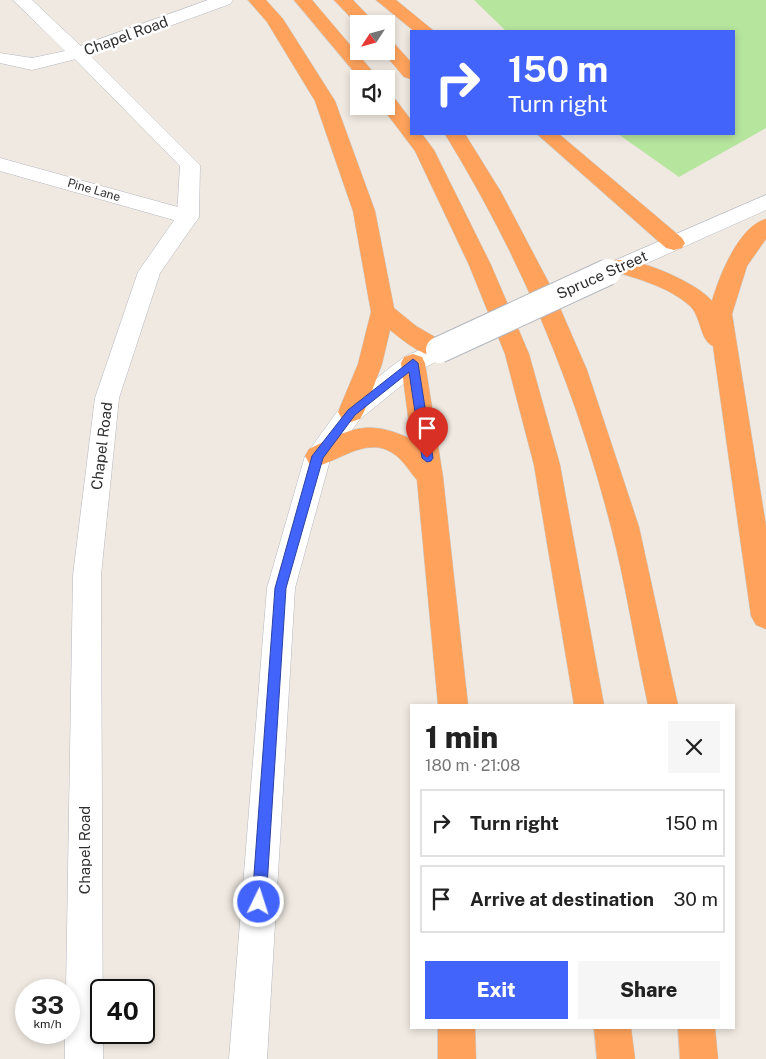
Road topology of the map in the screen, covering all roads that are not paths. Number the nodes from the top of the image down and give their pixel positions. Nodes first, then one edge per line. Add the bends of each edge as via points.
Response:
1 (22, 0) edge
2 (224, 0) edge
3 (257, 0) edge
4 (303, 0) edge
5 (343, 0) edge
6 (385, 0) edge
7 (358, 15) edge
8 (424, 30) edge
9 (78, 53) junction
10 (395, 55) edge
11 (0, 58) edge
12 (362, 70) edge
13 (410, 72) edge
14 (395, 111) edge
15 (410, 130) edge
16 (413, 135) edge
17 (456, 135) edge
18 (549, 135) edge
19 (0, 164) edge
20 (766, 202) edge
21 (188, 216) junction
22 (766, 226) edge
23 (674, 243) junction
24 (614, 269) junction
25 (384, 312) junction
26 (426, 356) junction
27 (727, 359) junction
28 (351, 412) junction
29 (318, 456) junction
30 (430, 477) junction
31 (766, 616) edge
32 (453, 704) edge
33 (589, 704) edge
34 (663, 704) edge
35 (458, 1029) edge
36 (614, 1029) edge
37 (697, 1029) edge
38 (84, 1059) edge
39 (248, 1059) edge
40 (457, 1059) edge
41 (616, 1059) edge
42 (699, 1059) edge

1 - 9 street
2 - 9 street, Chapel Road
3 - 25 highway via 274,19 325,101 364,211
4 - 12 highway
5 - 7 highway
6 - 8 highway
9 - 11 street via 32,64
9 - 21 street, Chapel Road via 190,165
10 - 13 highway
14 - 15 highway
16 - 33 highway via 424,150 480,265 517,354 547,466
17 - 34 highway via 491,192 534,276 575,370 625,527
18 - 23 highway
19 - 21 street, Pine Lane
20 - 23 street, Spruce Street
21 - 38 street, Chapel Road via 149,272 107,398 87,575
22 - 27 highway via 745,248 729,278 720,314
23 - 24 street, Spruce Street
24 - 26 street, Spruce Street, bridge
24 - 27 highway via 659,279 700,302
25 - 26 highway via 408,332
25 - 28 highway via 370,364
26 - 28 street, Spruce Street
26 - 30 highway
27 - 31 highway
28 - 29 street, Spruce Street
29 - 30 highway via 356,438 384,438 404,447
29 - 39 street, Spruce Street via 280,588
30 - 32 highway
35 - 40 highway
36 - 41 highway
37 - 42 highway

